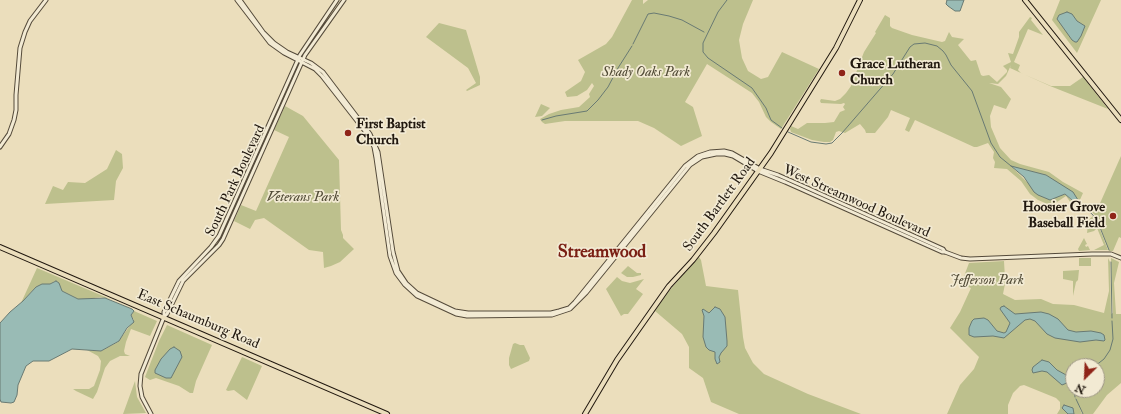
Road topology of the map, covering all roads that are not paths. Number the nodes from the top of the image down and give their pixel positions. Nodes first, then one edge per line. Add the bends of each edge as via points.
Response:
1 (46, 0) edge
2 (239, 0) edge
3 (338, 0) edge
4 (344, 0) edge
5 (860, 0) edge
6 (1025, 0) edge
7 (298, 59) junction
8 (303, 61) junction
9 (1121, 120) edge
10 (0, 147) edge
11 (759, 170) junction
12 (0, 247) edge
13 (1121, 258) edge
14 (164, 317) junction
15 (151, 414) edge
16 (387, 414) edge
17 (585, 414) edge

1 - 10 street via 25,32 19,55 14,120 9,134
2 - 7 street, West Streamwood Boulevard via 271,40
3 - 7 street, South Park Boulevard
4 - 8 street, South Park Boulevard
5 - 11 main road, South Bartlett Road via 836,48
6 - 9 main road
7 - 8 street, West Streamwood Boulevard
7 - 14 street, South Park Boulevard via 219,236 179,281
8 - 11 street, West Streamwood Boulevard via 317,67 326,75 375,143 379,154 392,252 402,276 419,294 460,312 553,312 569,308 694,158 710,152 726,152 741,157
8 - 14 street, South Park Boulevard via 219,245 183,281
11 - 13 street, West Streamwood Boulevard via 803,186 961,258 1092,254 1111,254
11 - 17 main road, South Bartlett Road via 693,260 669,286 617,360
12 - 14 main road, East Schaumburg Road
14 - 15 street via 141,374 142,397
14 - 16 main road, East Schaumburg Road

